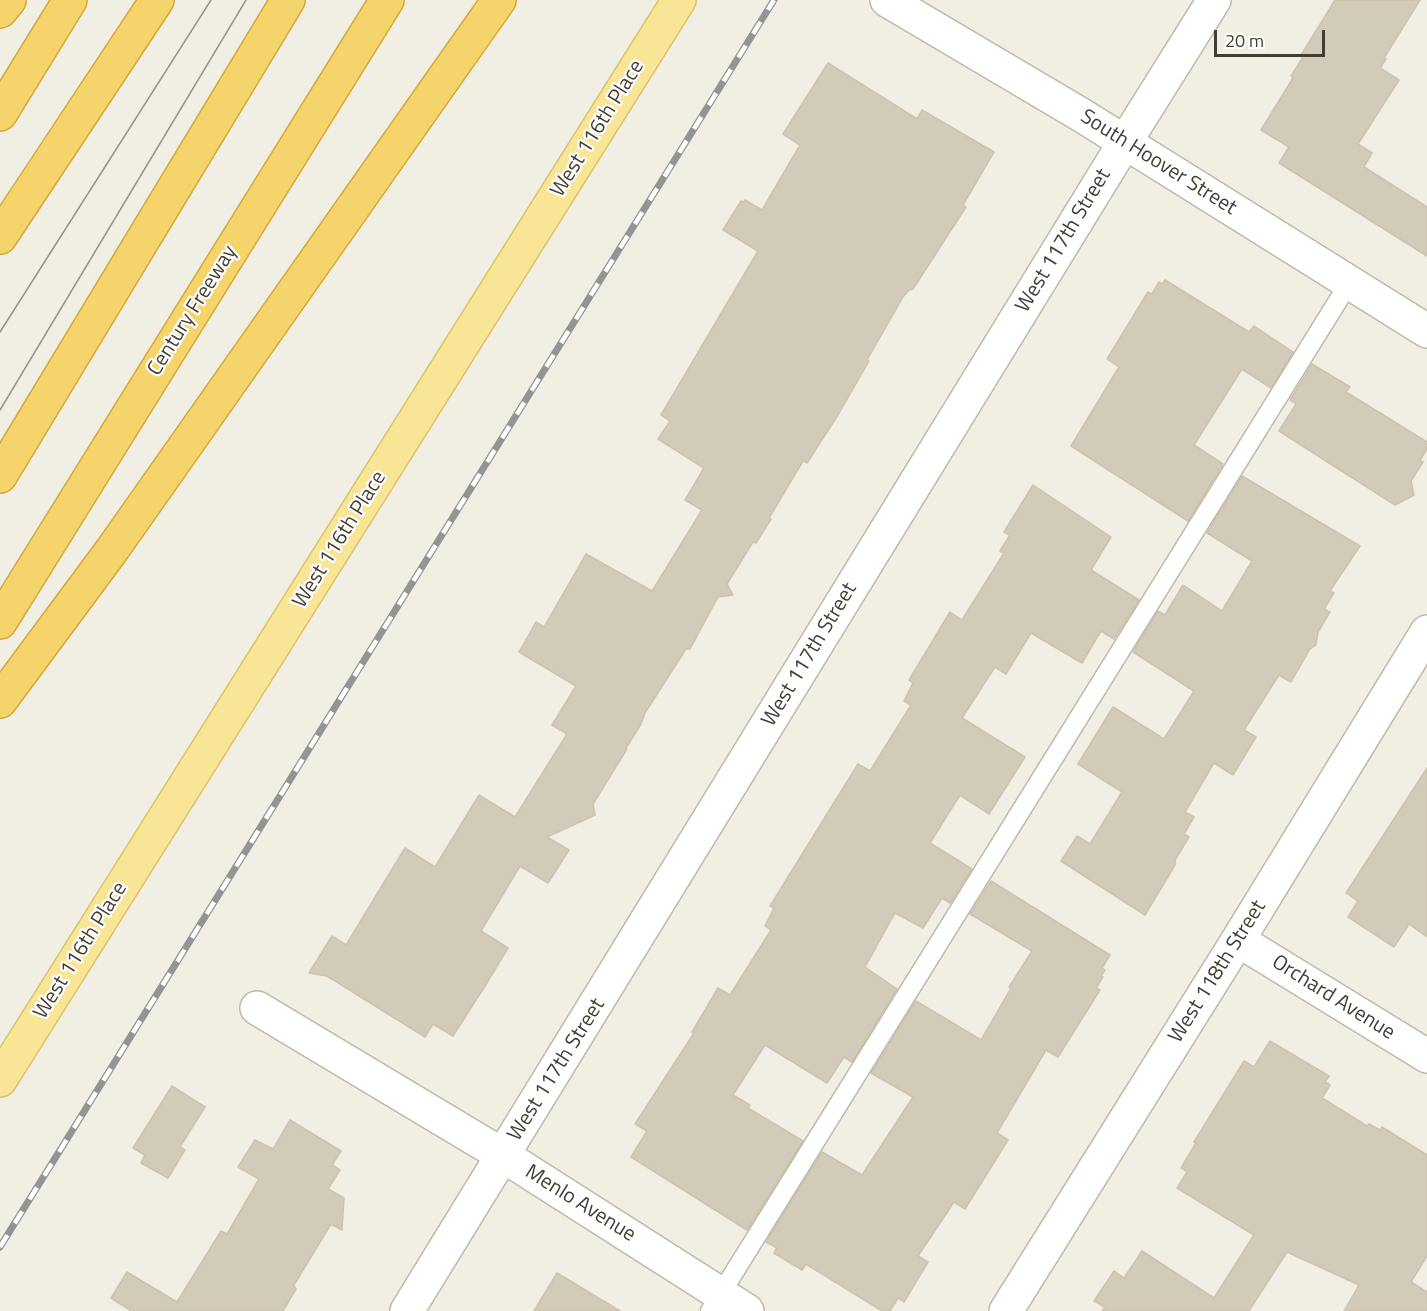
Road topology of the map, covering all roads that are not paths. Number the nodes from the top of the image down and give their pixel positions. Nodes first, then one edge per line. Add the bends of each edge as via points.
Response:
1 (9, 0) edge
2 (70, 0) edge
3 (157, 0) edge
4 (288, 0) edge
5 (387, 0) edge
6 (499, 0) edge
7 (679, 0) edge
8 (887, 0) edge
9 (1214, 0) edge
10 (0, 11) edge
11 (0, 114) edge
12 (1125, 142) junction
13 (0, 237) edge
14 (1349, 283) junction
15 (1427, 331) edge
16 (0, 476) edge
17 (0, 622) edge
18 (1427, 632) edge
19 (0, 701) edge
20 (1238, 939) junction
21 (257, 1008) dead end
22 (1427, 1056) edge
23 (0, 1080) edge
24 (504, 1156) junction
25 (715, 1302) edge
26 (407, 1311) edge
27 (747, 1311) edge
28 (1006, 1311) edge

1 - 10 highway
2 - 11 highway
3 - 13 highway
4 - 16 highway
5 - 17 highway, Century Freeway
6 - 19 highway via 112,550
7 - 23 main road, West 116th Place
8 - 12 street, South Hoover Street
9 - 12 street, West 117th Street
12 - 14 street, South Hoover Street
12 - 24 street, West 117th Street
14 - 15 street, South Hoover Street
14 - 25 lane
18 - 20 street, West 118th Street
20 - 22 street, Orchard Avenue
20 - 28 street, West 118th Street
21 - 24 street, Menlo Avenue
24 - 25 street, Menlo Avenue
24 - 26 street, West 117th Street
25 - 27 street, Menlo Avenue

